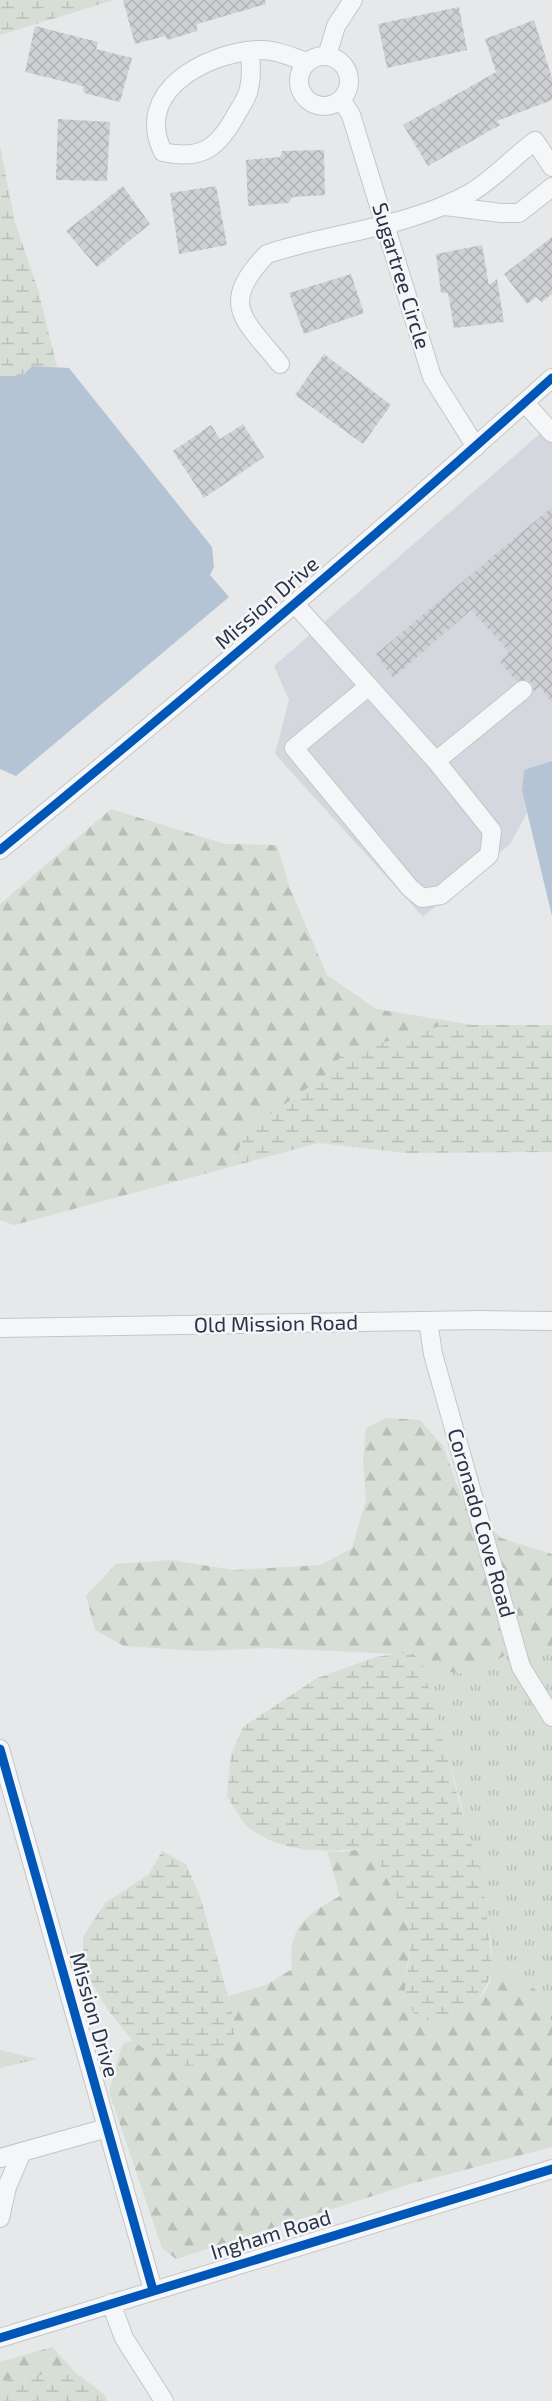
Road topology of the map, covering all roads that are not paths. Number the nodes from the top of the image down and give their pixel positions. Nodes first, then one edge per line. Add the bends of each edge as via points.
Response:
1 (352, 0) edge
2 (250, 51) junction
3 (327, 56) junction
4 (307, 62) junction
5 (341, 99) junction
6 (552, 167) edge
7 (552, 187) edge
8 (445, 206) junction
9 (385, 225) junction
10 (280, 364) dead end
11 (552, 378) edge
12 (525, 403) junction
13 (552, 433) edge
14 (476, 447) junction
15 (294, 603) junction
16 (369, 686) junction
17 (523, 690) dead end
18 (436, 761) junction
19 (0, 850) edge
20 (428, 1321) junction
21 (552, 1321) edge
22 (0, 1328) edge
23 (552, 1717) edge
24 (0, 1749) edge
25 (107, 2128) junction
26 (22, 2152) junction
27 (0, 2158) edge
28 (552, 2169) edge
29 (0, 2218) edge
30 (153, 2290) junction
31 (111, 2303) junction
32 (0, 2338) edge
33 (164, 2401) edge

1 - 3 street via 336,26
2 - 2 street via 201,65 173,83 161,103 156,124 157,139 164,153 198,153 211,148 227,132 249,90
2 - 4 street via 279,52
3 - 4 street
3 - 5 street via 340,62 347,74 348,87
4 - 5 street via 299,82 304,96 323,106
5 - 9 street, Sugartree Circle via 351,115
6 - 8 street via 534,141 472,191
7 - 8 street via 519,213
8 - 9 street
9 - 10 street via 279,250 267,254 254,267 237,299 240,314
9 - 14 street, Sugartree Circle via 432,377
11 - 12 street, Mission Drive
12 - 13 street
12 - 14 street, Mission Drive
14 - 15 street, Mission Drive
15 - 16 street
15 - 19 street, Mission Drive
16 - 18 street
16 - 18 street via 294,748 422,898 441,896 489,855 492,831
17 - 18 street
20 - 21 street, Old Mission Road
20 - 22 street, Old Mission Road
20 - 23 street, Coronado Cove Road via 433,1354 521,1667
24 - 25 street, Mission Drive
25 - 26 street
25 - 30 street, Mission Drive
26 - 27 street
26 - 29 street
28 - 30 street, Ingham Road
30 - 31 street, Ingham Road
31 - 32 street, Ingham Road
31 - 33 street via 124,2338

